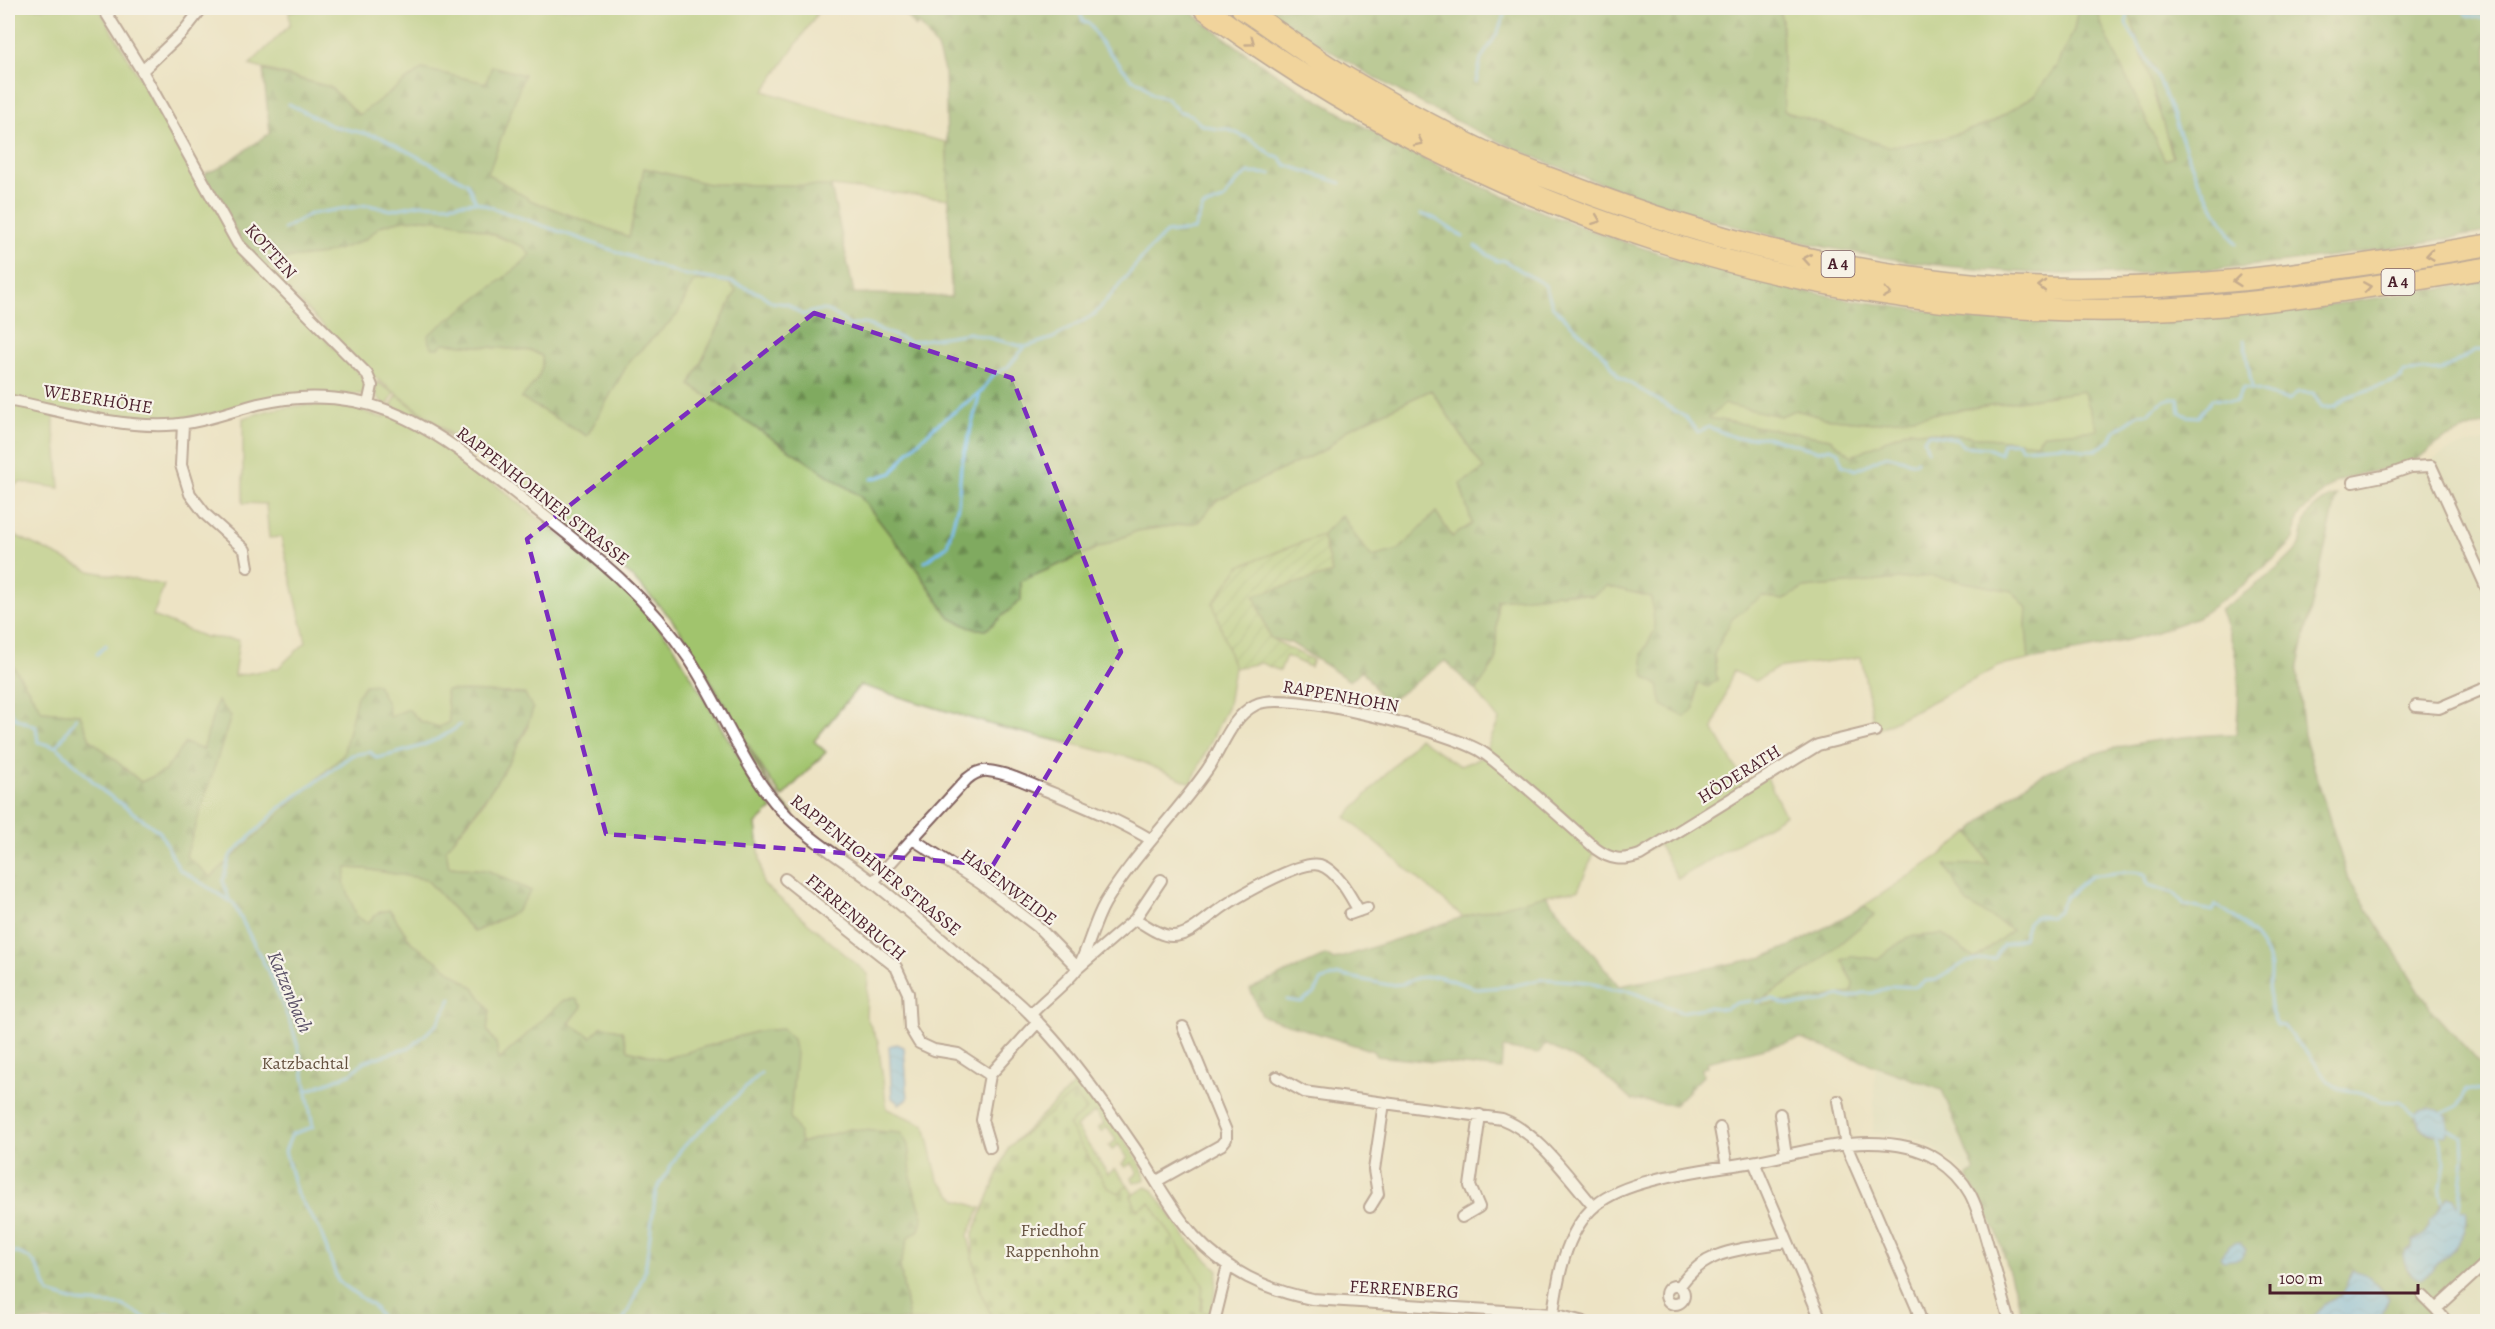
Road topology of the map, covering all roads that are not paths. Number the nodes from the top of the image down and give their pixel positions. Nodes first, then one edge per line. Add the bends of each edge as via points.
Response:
1 (103, 8) edge
2 (202, 8) edge
3 (1204, 8) edge
4 (1242, 8) edge
5 (142, 71) junction
6 (2487, 245) edge
7 (2487, 268) edge
8 (8, 400) edge
9 (368, 404) junction
10 (183, 424) junction
11 (2353, 482) dead end
12 (248, 567) dead end
13 (2487, 591) edge
14 (2487, 687) edge
15 (2416, 706) dead end
16 (1875, 731) dead end
17 (1150, 839) junction
18 (914, 840) junction
19 (1627, 860) joint
20 (785, 879) dead end
21 (1161, 880) dead end
22 (873, 882) junction
23 (1359, 911) dead end
24 (1135, 919) junction
25 (1078, 968) junction
26 (1035, 1018) junction
27 (1183, 1027) dead end
28 (990, 1075) junction
29 (1277, 1077) dead end
30 (1838, 1101) dead end
31 (1384, 1103) junction
32 (1780, 1114) dead end
33 (1480, 1115) junction
34 (1720, 1128) dead end
35 (1846, 1145) junction
36 (990, 1147) dead end
37 (1786, 1155) junction
38 (1754, 1162) junction
39 (1727, 1166) junction
40 (1157, 1181) junction
41 (1594, 1207) junction
42 (1370, 1208) dead end
43 (1461, 1217) dead end
44 (1787, 1242) junction
45 (2487, 1261) edge
46 (1228, 1265) junction
47 (1678, 1287) dead end
48 (2423, 1296) dead end
49 (2436, 1309) junction
50 (1552, 1318) edge
51 (1214, 1322) edge
52 (1584, 1322) edge
53 (1822, 1322) edge
54 (1921, 1322) edge
55 (2010, 1322) edge
56 (2447, 1322) edge

1 - 5 street, KOTTEN
2 - 5 street
3 -> 7 highway, A 4 via 1346,103 1484,174 1553,204 1658,241 1838,285 2016,307 2160,309 2309,296
6 -> 4 highway, A 4 via 2317,273 2114,288 1997,286 1876,271 1789,255 1647,216 1492,156 1354,83
5 - 9 street, KOTTEN via 238,244 367,374 372,386
8 - 10 street, WEBERHÖHE via 139,424
9 - 10 street, WEBERHÖHE via 298,398
9 - 22 street, RAPPENHOHNER STRASSE via 404,417 444,439 626,583 654,611 692,663 775,804
10 - 12 street via 181,465 190,494 206,515 244,550
11 - 13 street via 2411,467 2431,466
14 - 15 street via 2439,708
16 - 19 street, HÖDERATH via 1818,745
17 - 18 street via 1119,821 1014,777 985,771 972,774
17 - 19 street, RAPPENHOHN via 1198,782 1237,719 1256,704 1276,700 1416,727 1469,744 1596,849 1606,856
17 - 25 street, RAPPENHOHN via 1104,905
18 - 22 street
18 - 25 street, HASENWEIDE via 1038,927
20 - 28 street, FERRENBRUCH via 896,967 908,993 909,1028 919,1043 958,1054
21 - 24 street, RAPPENHOHN
22 - 26 street, RAPPENHOHNER STRASSE
23 - 24 street via 1344,886 1318,864 1295,869 1232,900 1180,936 1165,936
24 - 25 street, RAPPENHOHN
25 - 26 street, RAPPENHOHN
26 - 28 street
26 - 40 street, RAPPENHOHNER STRASSE via 1105,1106
27 - 40 street via 1226,1139
28 - 36 street via 982,1120
29 - 31 street via 1304,1092
30 - 35 street
31 - 33 street
31 - 42 street via 1374,1170 1378,1194
32 - 37 street
33 - 41 street via 1522,1128
33 - 43 street via 1470,1186 1479,1207
34 - 39 street
35 - 37 street
35 - 54 street
35 - 55 street via 1884,1144 1924,1151 1964,1184 1978,1207
37 - 38 street
38 - 39 street
38 - 44 street
39 - 41 street via 1642,1183 1613,1193
40 - 46 street, RAPPENHOHNER STRASSE via 1194,1236
41 - 50 street via 1581,1221 1567,1251
44 - 47 street via 1702,1261
44 - 53 street
45 - 49 street
46 - 50 street, FERRENBERG via 1278,1291 1312,1299
46 - 51 street
48 - 49 street
49 - 56 street
50 - 52 street, FERRENBERG

